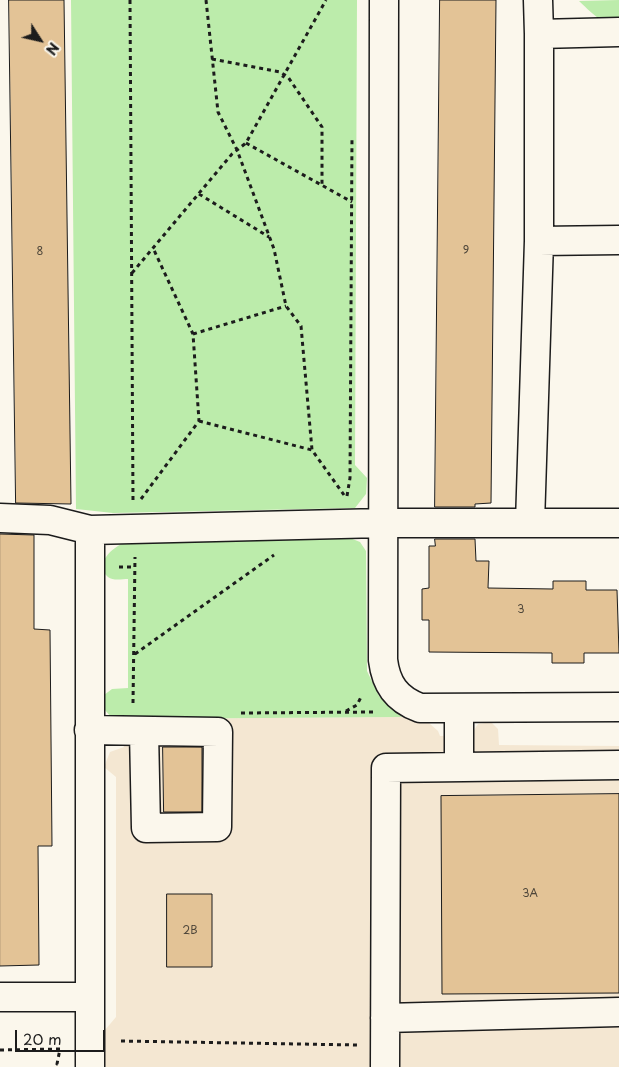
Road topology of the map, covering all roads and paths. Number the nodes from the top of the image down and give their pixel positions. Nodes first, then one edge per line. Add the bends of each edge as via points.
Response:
1 (130, 0) edge
2 (206, 0) edge
3 (326, 0) edge
4 (384, 0) edge
5 (538, 0) edge
6 (619, 32) edge
7 (539, 34) junction
8 (212, 59) junction
9 (285, 73) junction
10 (352, 135) dead end
11 (246, 143) junction
12 (237, 150) junction
13 (322, 186) junction
14 (199, 194) junction
15 (352, 202) junction
16 (269, 237) junction
17 (619, 240) edge
18 (539, 241) junction
19 (153, 248) junction
20 (131, 273) junction
21 (286, 306) junction
22 (193, 334) junction
23 (199, 421) junction
24 (312, 450) junction
25 (346, 511) junction
26 (2, 516) edge
27 (382, 523) junction
28 (530, 523) junction
29 (619, 523) edge
30 (136, 529) junction
31 (90, 530) junction
32 (280, 551) dead end
33 (134, 654) junction
34 (362, 690) dead end
35 (133, 704) dead end
36 (619, 707) edge
37 (459, 708) junction
38 (341, 712) dead end
39 (89, 730) junction
40 (144, 731) dead end
41 (619, 765) edge
42 (459, 766) junction
43 (0, 997) edge
44 (90, 997) junction
45 (619, 1012) edge
46 (385, 1018) junction
47 (90, 1067) edge
48 (385, 1067) edge

1 - 20 path
2 - 8 path
3 - 9 path
4 - 27 street
5 - 7 street
6 - 7 street
7 - 18 street
8 - 9 path
8 - 12 path via 218,112
9 - 11 path
9 - 13 path via 322,127
10 - 15 path
11 - 12 path
11 - 13 path
12 - 14 path
12 - 16 path
13 - 15 path
14 - 16 path
14 - 19 path
15 - 25 path via 350,478
16 - 21 path
17 - 18 street
18 - 28 street
19 - 20 path
19 - 22 path
20 - 23 path via 133,498 136,507
21 - 22 path
21 - 24 path via 301,326
22 - 23 path
23 - 24 path
24 - 25 path
25 - 27 street
25 - 30 street
26 - 31 street via 50,520
27 - 28 street
27 - 37 street via 384,676 393,690 411,705
28 - 29 street
30 - 31 street
30 - 33 path
31 - 39 street
32 - 33 path
33 - 35 path
34 - 38 path via 357,705
36 - 37 street
37 - 42 street
39 - 40 street
39 - 44 street
41 - 42 street
42 - 46 street via 386,768
43 - 44 street
44 - 47 street
45 - 46 street
46 - 48 street

